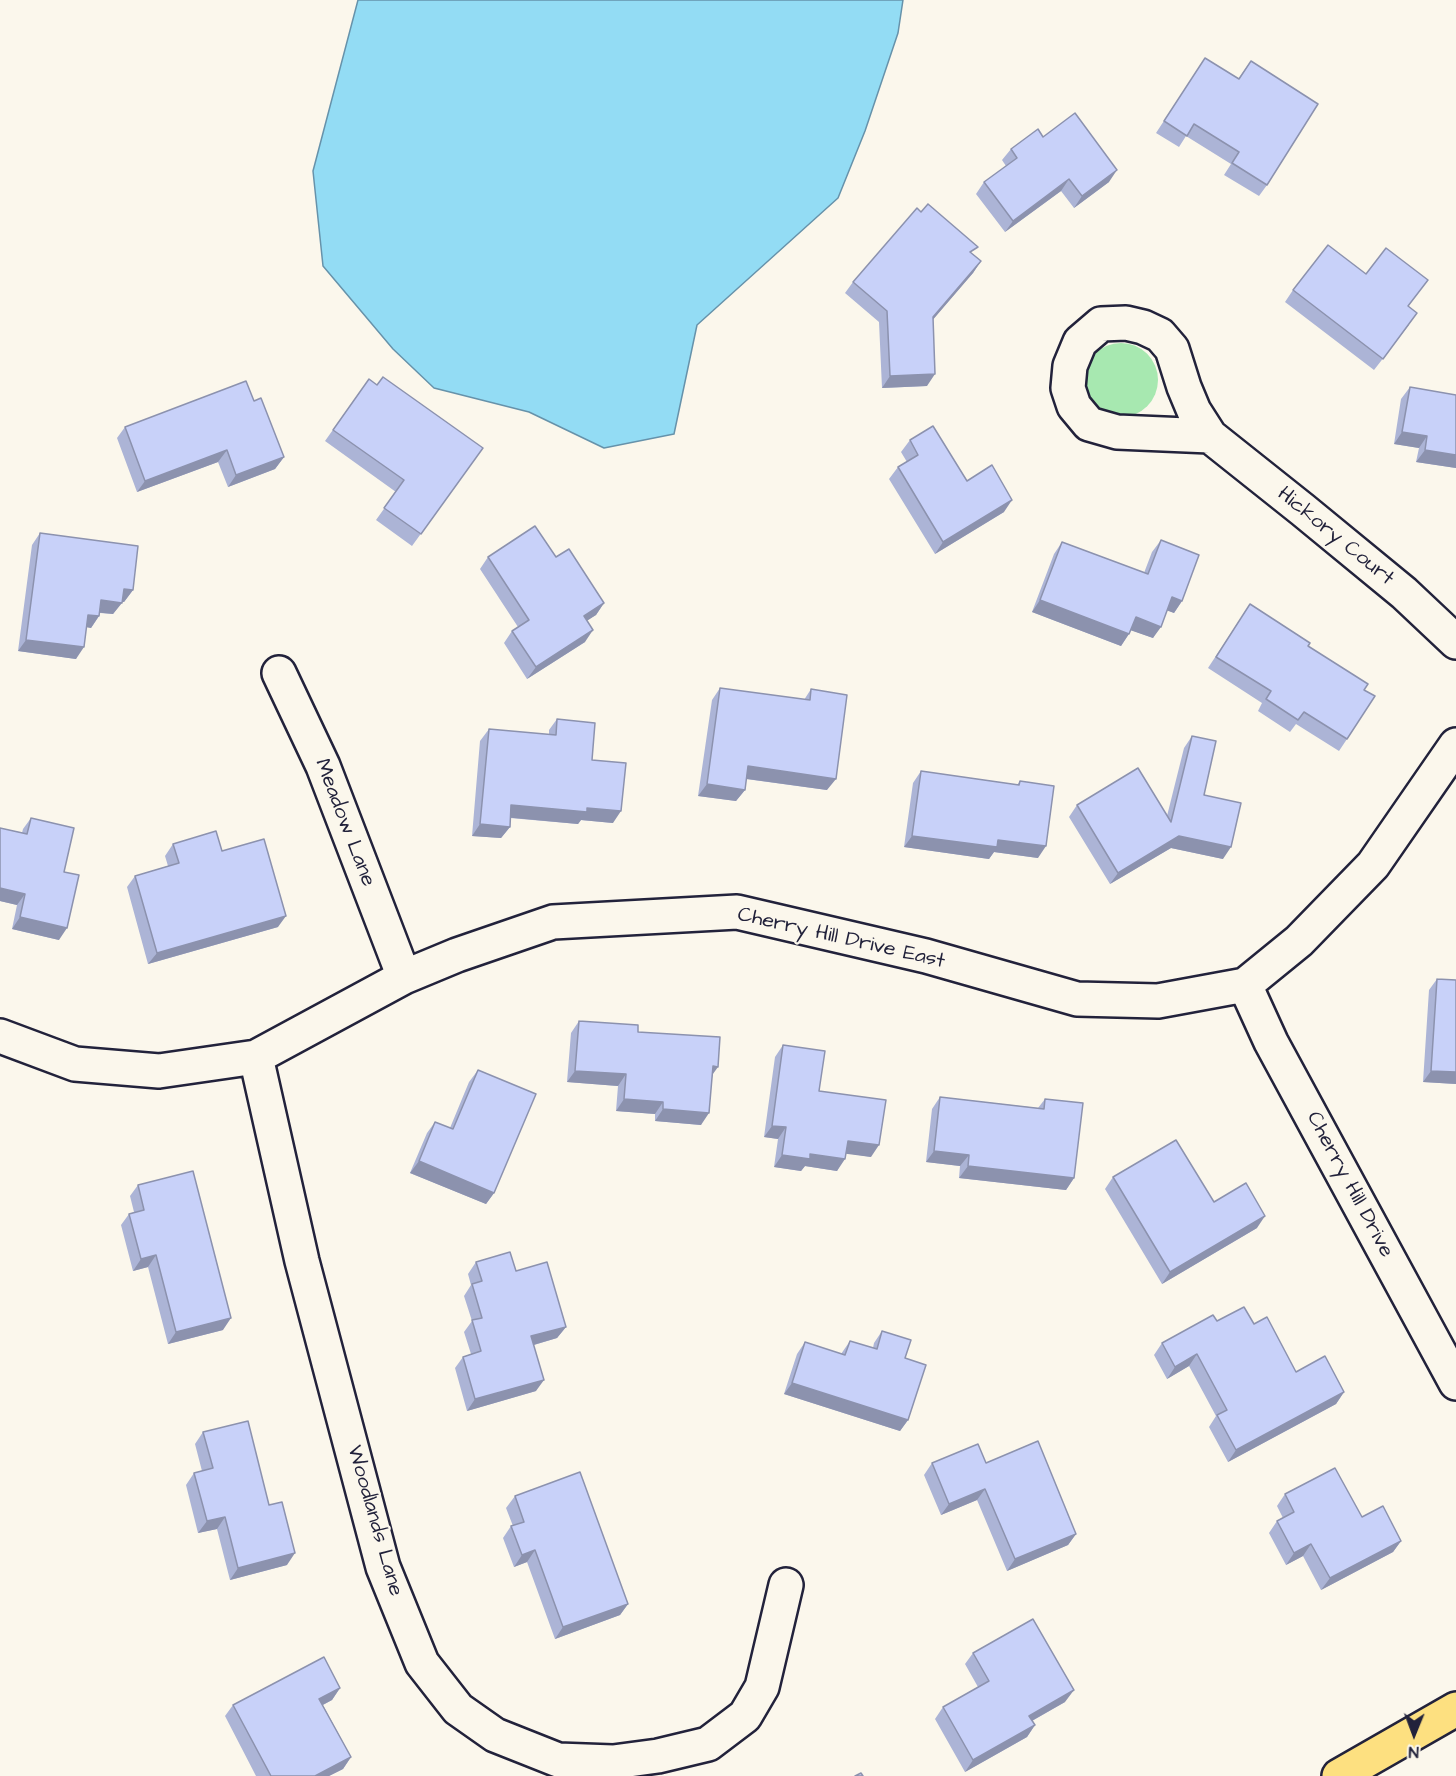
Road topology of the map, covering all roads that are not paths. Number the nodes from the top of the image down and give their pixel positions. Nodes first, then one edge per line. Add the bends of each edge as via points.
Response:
1 (1210, 436) junction
2 (1456, 642) edge
3 (279, 673) dead end
4 (1456, 745) edge
5 (404, 977) junction
6 (1245, 985) junction
7 (0, 1036) edge
8 (256, 1057) junction
9 (1456, 1383) edge
10 (786, 1585) dead end
11 (1456, 1709) edge
12 (1339, 1776) edge

1 - 1 street, Hickory Court via 1194,411 1172,349 1160,335 1126,322 1101,324 1080,342 1070,366 1068,388 1074,406 1089,424 1117,432
1 - 2 street, Hickory Court via 1395,586
3 - 5 street, Meadow Lane via 323,766
4 - 6 street via 1374,865 1299,941
5 - 6 street, Cherry Hill Drive East via 553,922 737,912 926,957 1077,999 1158,1000
5 - 8 street, Cherry Hill Drive East
6 - 9 street, Cherry Hill Drive via 1271,1042
7 - 8 street, Cherry Hill Drive East via 75,1064 159,1071
8 - 10 street, Woodlands Lane via 302,1261 382,1566 422,1663 458,1709 495,1735 558,1760 613,1762 708,1744 745,1716 762,1687
11 - 12 main road

